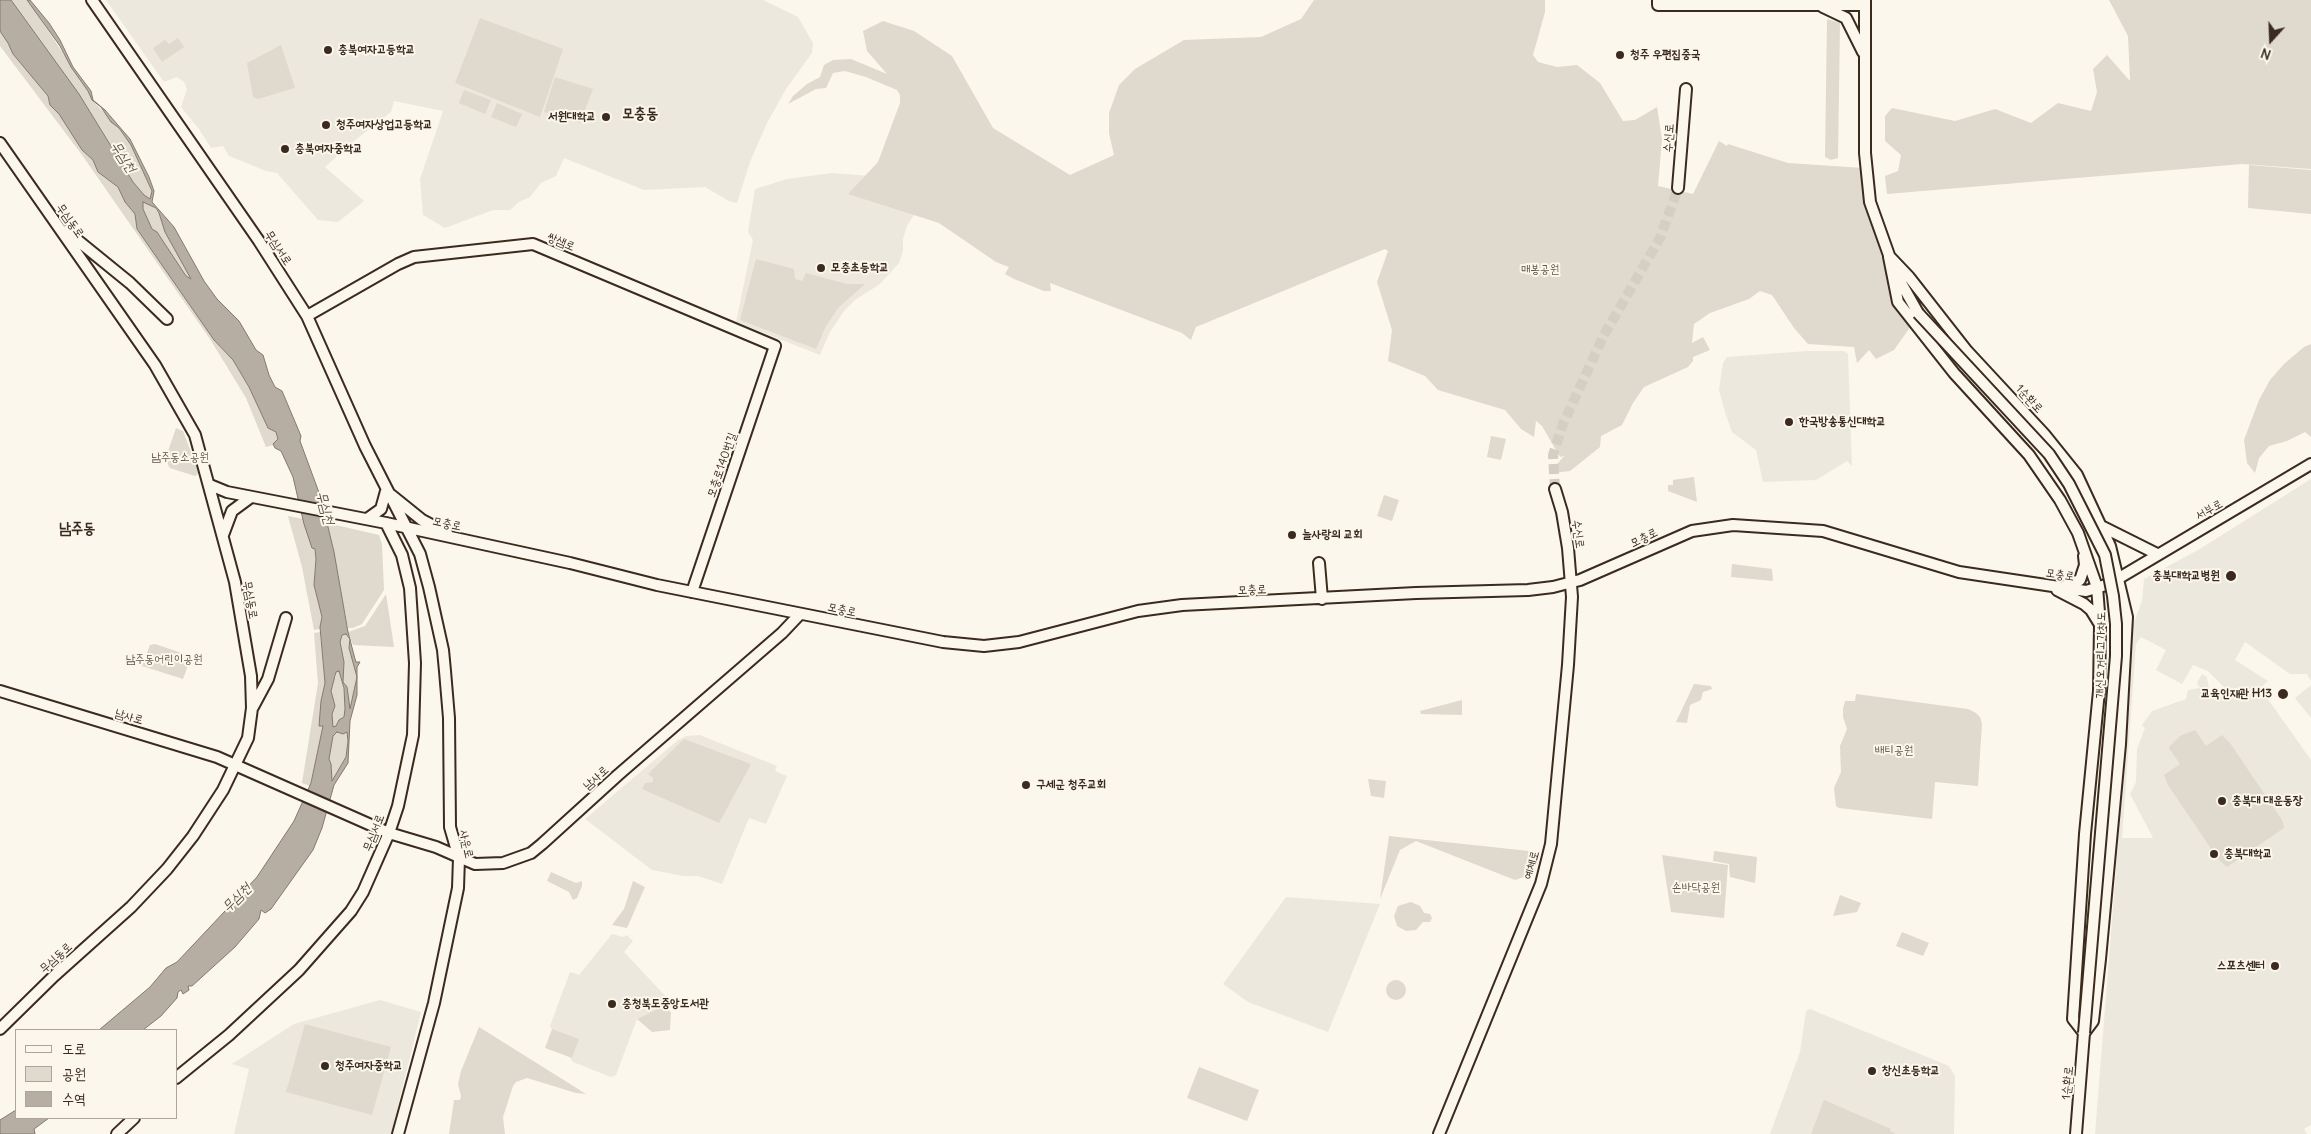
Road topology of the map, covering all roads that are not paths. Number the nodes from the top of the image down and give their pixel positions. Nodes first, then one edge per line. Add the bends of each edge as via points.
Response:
1 (92, 0) edge
2 (1658, 0) edge
3 (1830, 0) edge
4 (1865, 3) edge
5 (1817, 5) junction
6 (1865, 55) junction
7 (1686, 89) dead end
8 (0, 143) edge
9 (1678, 188) tunnel mouth
10 (55, 222) junction
11 (1889, 256) junction
12 (1918, 313) joint
13 (307, 316) junction
14 (166, 319) dead end
15 (775, 346) joint
16 (2311, 464) edge
17 (210, 485) junction
18 (1555, 489) tunnel mouth
19 (386, 491) junction
20 (251, 497) junction
21 (367, 519) junction
22 (384, 522) junction
23 (2102, 526) junction
24 (408, 529) junction
25 (223, 535) junction
26 (461, 540) junction
27 (2084, 550) junction
28 (2157, 554) junction
29 (1319, 563) dead end
30 (2118, 578) junction
31 (1570, 584) junction
32 (2042, 585) junction
33 (2061, 587) junction
34 (2097, 587) junction
35 (692, 592) junction
36 (1322, 599) junction
37 (800, 614) junction
38 (286, 618) dead end
39 (2100, 625) junction
40 (0, 691) edge
41 (252, 708) junction
42 (235, 764) junction
43 (389, 833) junction
44 (459, 858) junction
45 (0, 1029) edge
46 (2084, 1033) junction
47 (178, 1076) edge
48 (133, 1119) edge
49 (118, 1134) edge
50 (398, 1134) edge
51 (1439, 1134) edge
52 (2076, 1134) edge

1 - 13 street, 무심서로
2 - 5 street via 1658,5
3 - 5 street
4 - 5 street
4 - 6 street, 1순환로
5 - 6 street via 1846,18
6 - 11 street, 1순환로 via 1867,179 1870,202
7 - 9 street, 수신로
8 - 10 street, 무심동로
10 - 14 street via 130,283
10 - 17 street, 무심동로 via 182,409 195,435
11 - 12 street, 1순환로
11 - 23 street, 1순환로 via 2078,475
11 - 27 street via 1898,302 1954,373 2029,454 2060,500
12 - 46 street, 개신오거리고가차도, bridge via 2049,454 2069,484 2105,555 2113,596 2116,656
13 - 15 street, 쌍샘로 via 414,257 534,244
13 - 19 street, 무심서로
15 - 35 street, 모충로140번길
16 - 28 street, 서부로
17 - 20 street, 모충로
17 - 25 street, 무심동로
18 - 31 street, 수신로 via 1568,548
19 - 21 street via 381,509
19 - 24 street, 무심서로
19 - 26 street via 422,520
20 - 21 street, 모충로
20 - 25 street via 232,511
21 - 22 street, 모충로
22 - 24 street, 모충로
22 - 43 street, 무심서로 via 402,554 410,588 415,662 413,734
23 - 28 street
23 - 30 street, 1순환로
24 - 26 street, 모충로
24 - 44 street, 사운로 via 420,554 443,650 449,718 450,827
25 - 41 street, 무심동로 via 235,582
26 - 35 street, 모충로
27 - 33 street via 2085,565 2080,580
27 - 34 street
28 - 30 street, 서부로
29 - 36 street
30 - 34 street, 모충로
30 - 46 street, 1순환로 via 2127,617 2120,744 2093,1020
31 - 32 street, 모충로 via 1692,531 1751,525 1823,531 1959,572
31 - 36 street, 모충로 via 1528,590
31 - 51 street, 예체로 via 1568,665 1551,844 1540,884
32 - 33 street, 모충로
32 - 39 street via 2084,604 2092,610
33 - 34 street, 모충로 via 2086,591
34 - 39 street
35 - 37 street, 모충로
36 - 37 street, 모충로 via 1163,607 1027,640 984,646 943,642
37 - 44 street, 남사로 via 531,853 503,863 475,864
38 - 41 street via 268,679
39 - 46 street via 2099,691 2085,834 2073,1019
40 - 42 street, 남사로
41 - 42 street, 무심동로 via 248,738
42 - 43 street, 남사로
42 - 45 street, 무심동로 via 223,790 167,869 131,907
43 - 44 street, 남사로 via 436,846
43 - 47 street, 무심서로 via 351,911 299,970
44 - 50 street, 사운로 via 458,888 448,941
46 - 52 street, 1순환로
48 - 49 street

